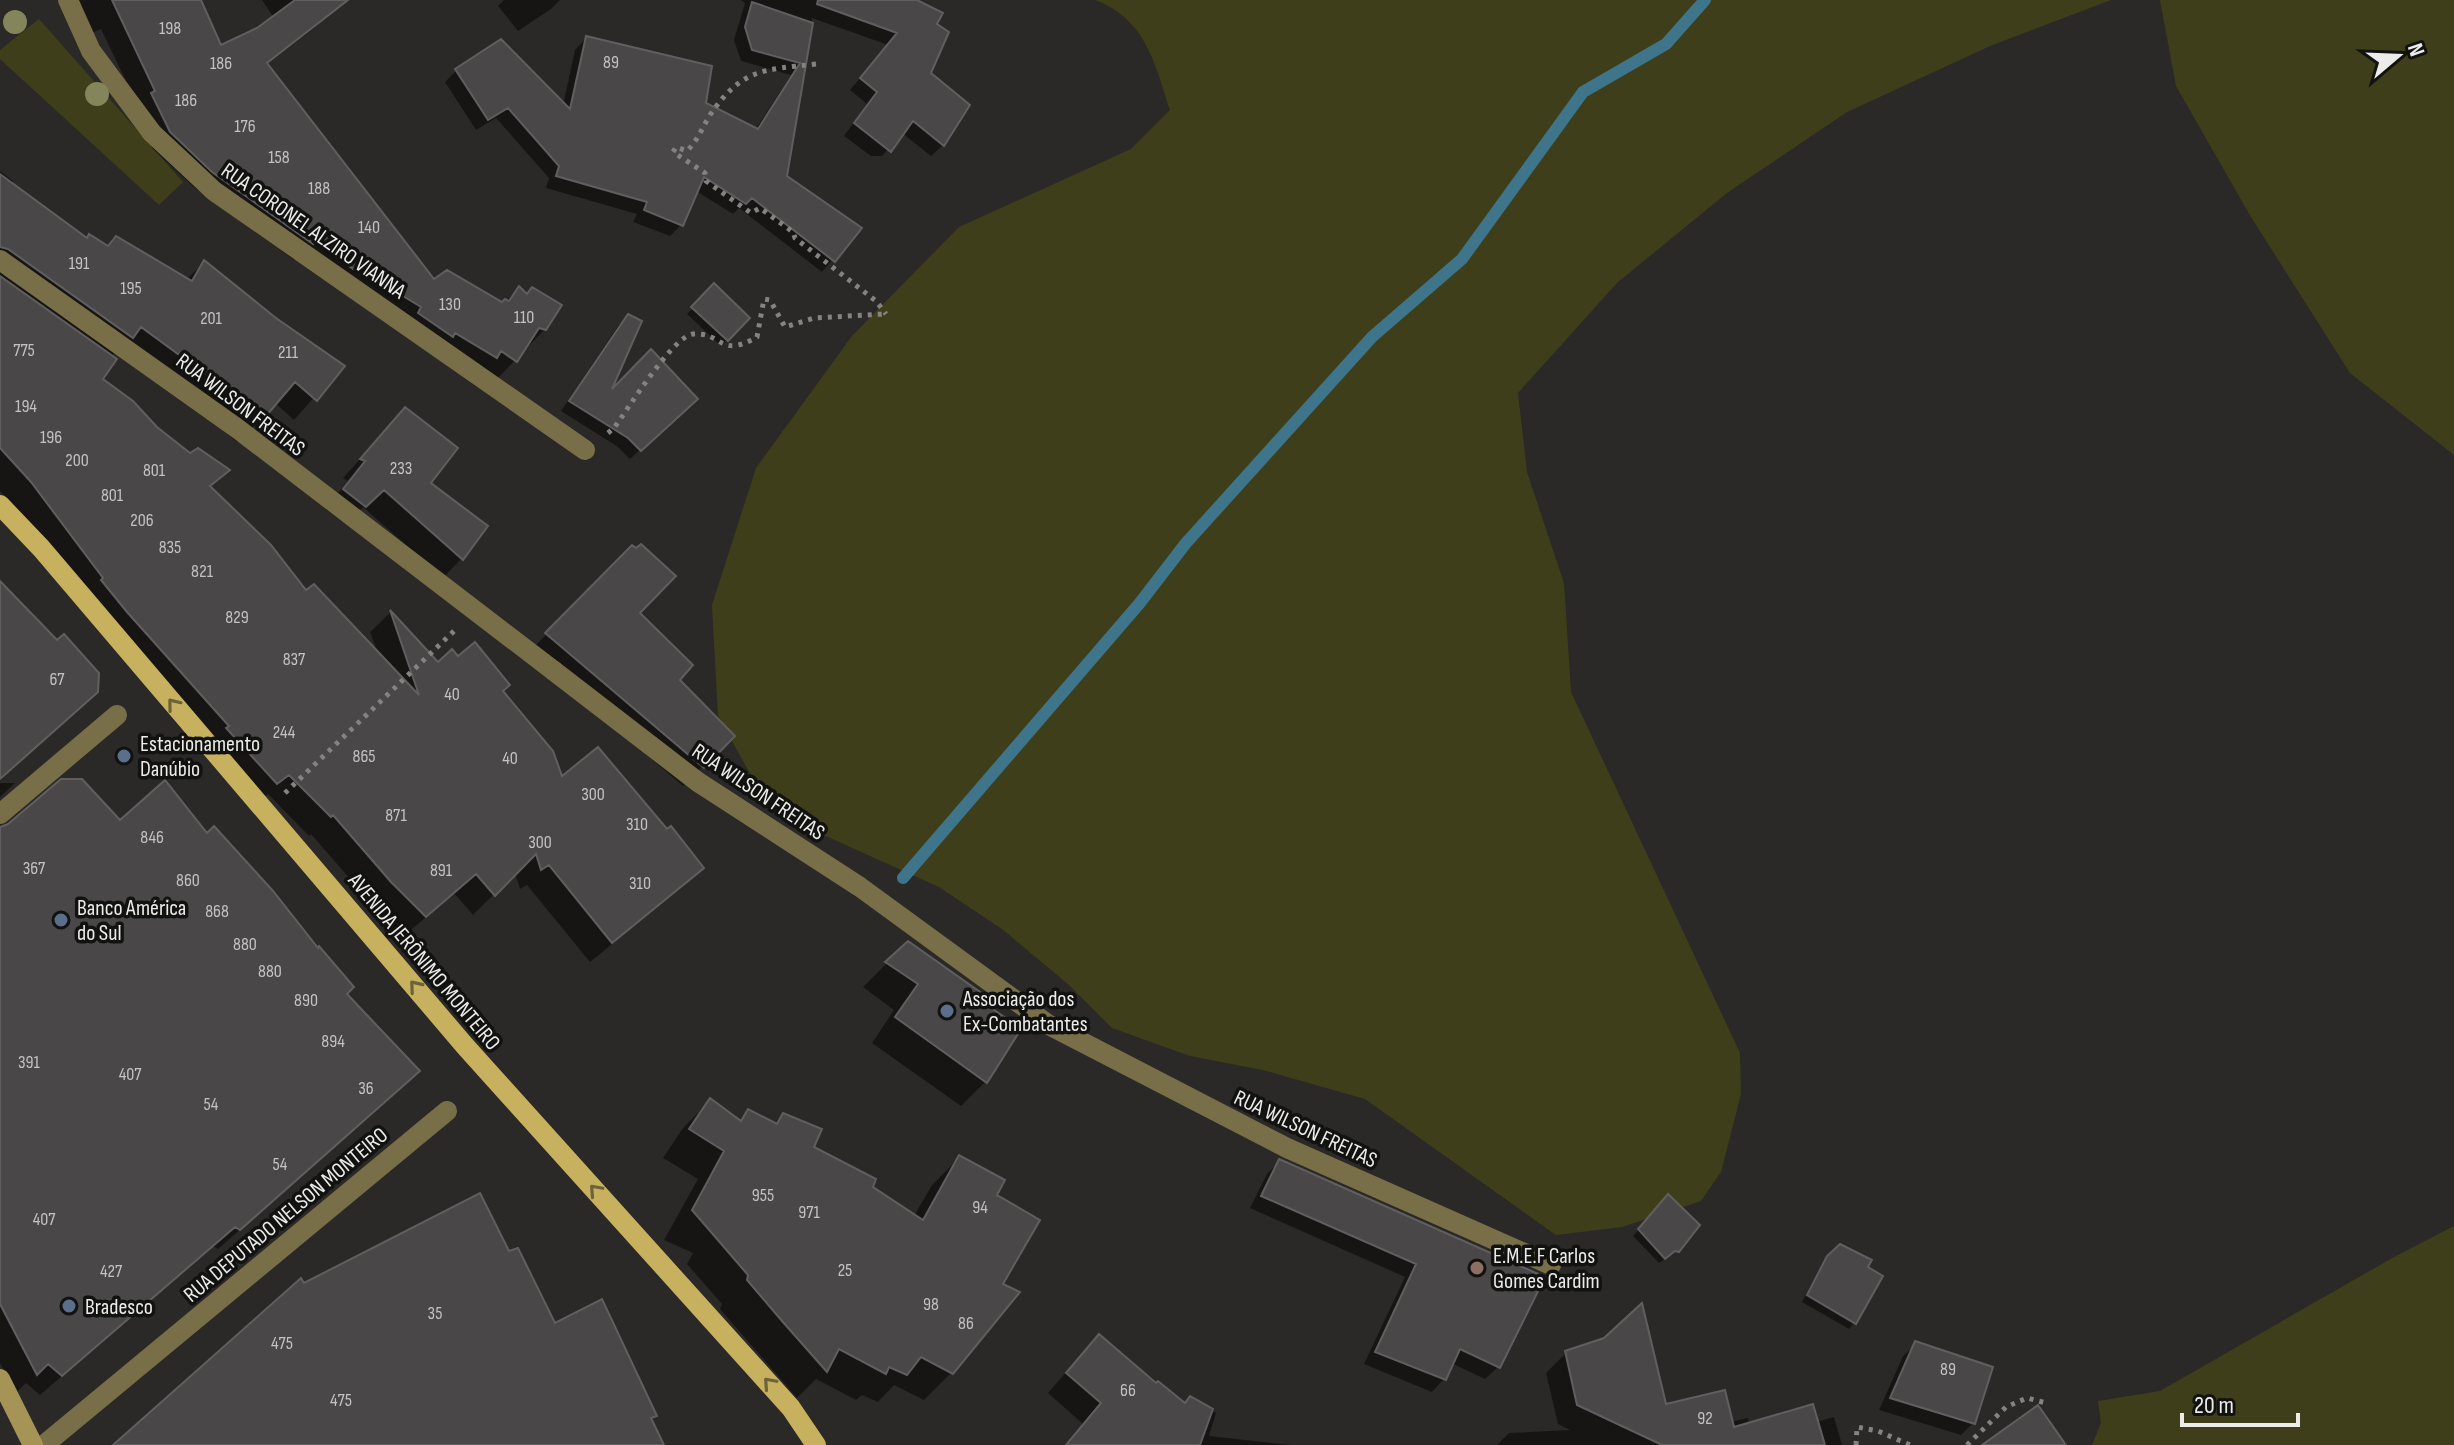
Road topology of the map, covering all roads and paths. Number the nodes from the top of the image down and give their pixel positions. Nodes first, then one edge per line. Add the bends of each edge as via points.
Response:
1 (68, 0) edge
2 (816, 64) dead end
3 (0, 260) edge
4 (585, 450) joint
5 (0, 505) edge
6 (456, 629) dead end
7 (117, 715) dead end
8 (288, 791) dead end
9 (0, 814) edge
10 (447, 1111) dead end
11 (1551, 1265) dead end
12 (0, 1379) edge
13 (2046, 1403) dead end
14 (33, 1445) edge
15 (44, 1445) edge
16 (816, 1445) edge
17 (1856, 1445) edge
18 (1910, 1445) edge
19 (1967, 1445) edge

1 - 4 street, RUA CORONEL ALZIRO VIANNA via 91,51 152,133 214,191
2 - 4 path via 741,79 709,117 697,141 687,151 676,147 673,152 751,213 760,208 793,232 886,314 814,318 785,327 770,300 764,299 757,337 734,347 709,336 683,337 614,428
3 - 11 street, RUA WILSON FREITAS via 238,429 698,782 860,887 1049,1025 1287,1148
16 -> 5 main road, AVENIDA JERÔNIMO MONTEIRO via 791,1408 465,1046
6 - 8 path
7 - 9 street
10 - 15 street, RUA DEPUTADO NELSON MONTEIRO
12 - 14 street
13 - 19 path via 2027,1398 2006,1407
17 - 18 path via 1857,1427

